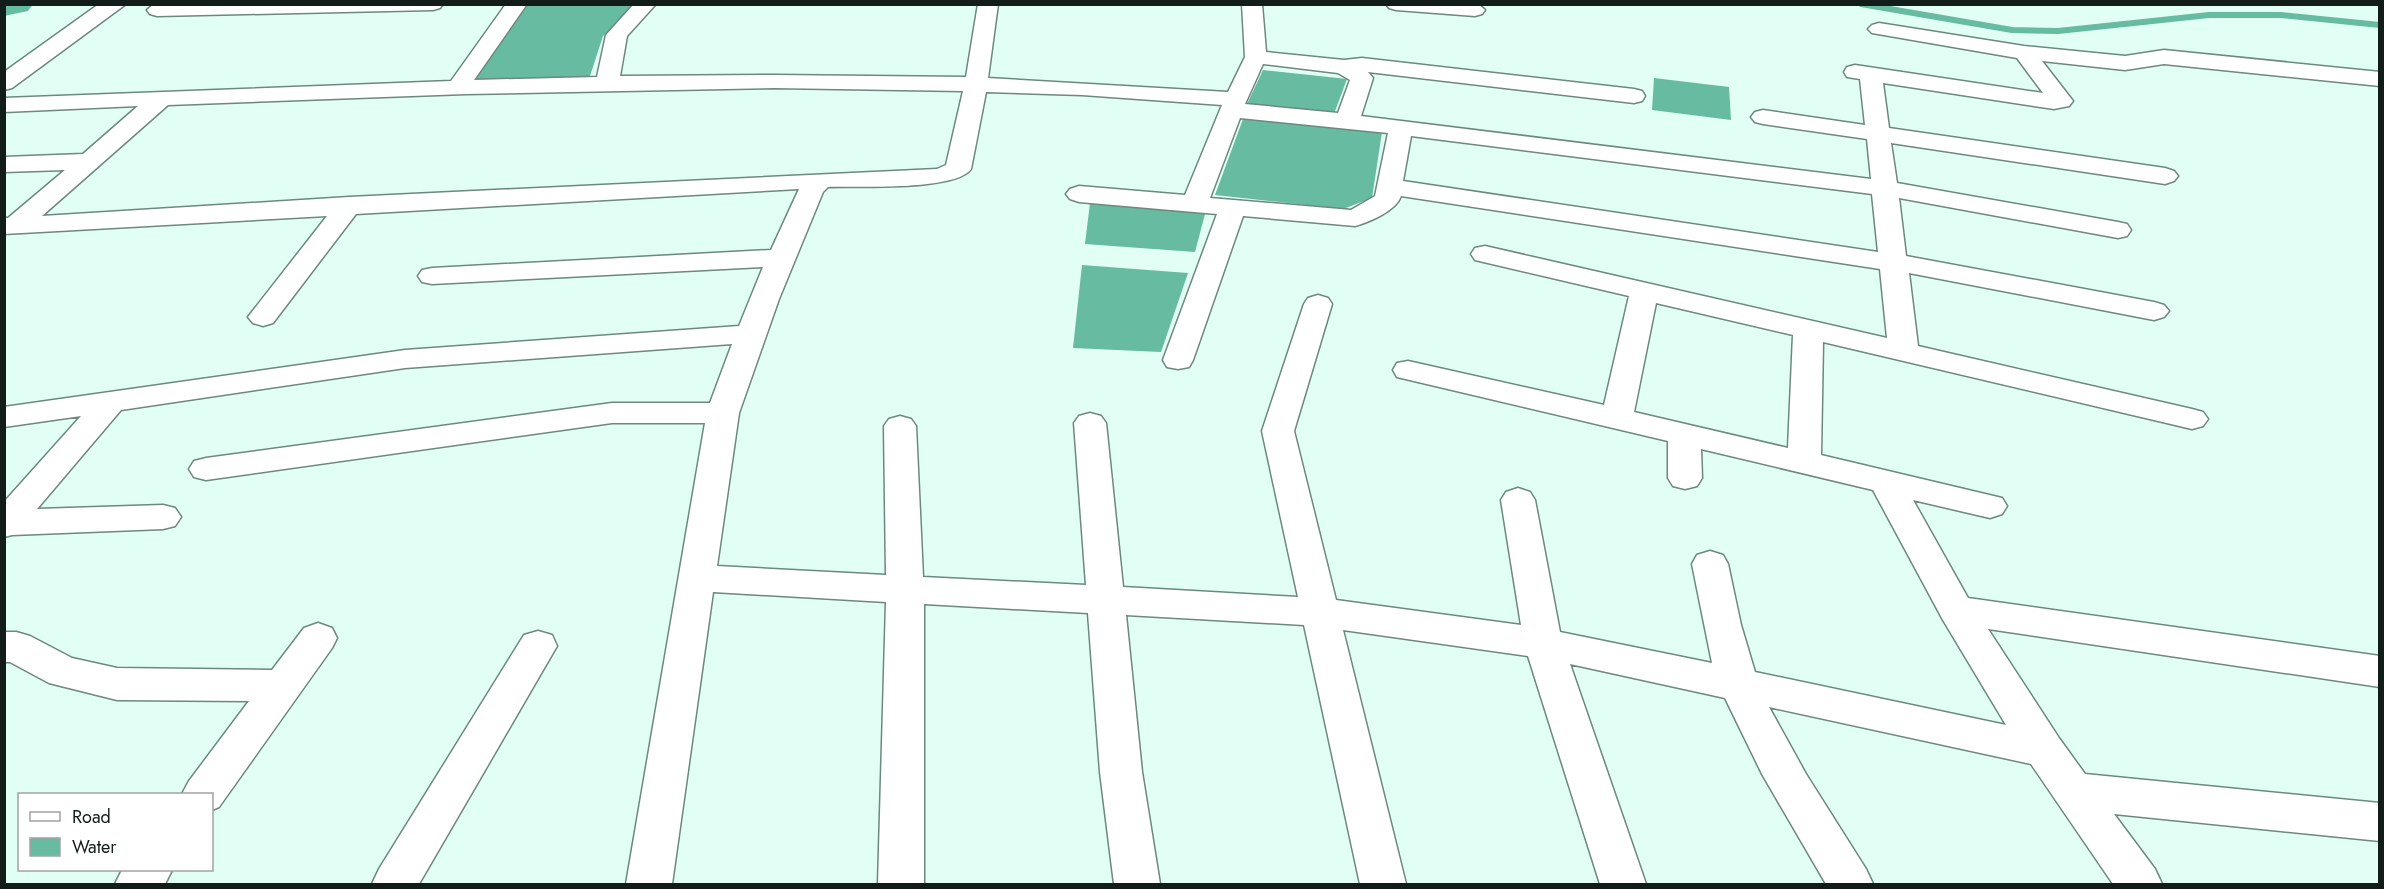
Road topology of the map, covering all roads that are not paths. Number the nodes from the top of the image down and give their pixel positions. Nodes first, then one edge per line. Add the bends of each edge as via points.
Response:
1 (116, 4) edge
2 (433, 4) edge
3 (517, 4) edge
4 (646, 4) edge
5 (988, 4) edge
6 (1252, 4) edge
7 (1396, 4) edge
8 (157, 10) dead end
9 (1475, 10) dead end
10 (1879, 29) dead end
11 (2024, 53) junction
12 (1256, 57) junction
13 (1344, 68) junction
14 (2379, 79) edge
15 (4, 83) edge
16 (976, 83) junction
17 (607, 84) junction
18 (458, 87) junction
19 (1634, 96) dead end
20 (160, 99) junction
21 (1234, 104) junction
22 (4, 105) edge
23 (1763, 117) dead end
24 (1347, 121) junction
25 (1401, 128) junction
26 (1878, 132) junction
27 (89, 161) junction
28 (4, 165) edge
29 (2165, 176) dead end
30 (822, 180) junction
31 (1389, 187) junction
32 (1884, 188) junction
33 (1079, 194) dead end
34 (1195, 203) junction
35 (350, 206) junction
36 (1233, 207) junction
37 (10, 225) edge
38 (2118, 230) dead end
39 (1485, 254) dead end
40 (780, 258) junction
41 (1892, 262) junction
42 (432, 276) dead end
43 (1644, 291) junction
44 (1318, 304) dead end
45 (2154, 311) dead end
46 (263, 316) dead end
47 (1808, 330) junction
48 (751, 334) junction
49 (1904, 352) junction
50 (1178, 360) dead end
51 (1408, 370) dead end
52 (110, 403) junction
53 (723, 413) junction
54 (4, 417) edge
55 (1617, 419) junction
56 (2192, 419) dead end
57 (1090, 423) dead end
58 (900, 426) dead end
59 (1684, 435) junction
60 (1804, 463) junction
61 (206, 469) dead end
62 (1685, 478) dead end
63 (1886, 482) junction
64 (1518, 500) dead end
65 (1990, 506) dead end
66 (163, 517) dead end
67 (5, 524) edge
68 (1710, 564) dead end
69 (697, 578) junction
70 (905, 589) junction
71 (1106, 600) junction
72 (1956, 610) junction
73 (1320, 612) junction
74 (318, 638) dead end
75 (1544, 642) junction
76 (538, 646) dead end
77 (4, 647) edge
78 (2379, 672) edge
79 (1740, 685) junction
80 (283, 686) junction
81 (2044, 750) junction
82 (2073, 791) junction
83 (205, 793) edge
84 (2379, 822) edge
85 (147, 871) edge
86 (138, 885) edge
87 (395, 885) edge
88 (649, 885) edge
89 (901, 885) edge
90 (1137, 885) edge
91 (1383, 885) edge
92 (1623, 885) edge
93 (1850, 885) edge
94 (2139, 885) edge

1 - 15 street
2 - 8 street
3 - 18 street
4 - 17 street via 617,35
5 - 16 street
6 - 12 street
7 - 9 street
10 - 11 street
11 - 14 street via 2125,63 2164,57
11 - 26 street via 2061,101 1863,73
12 - 13 street
12 - 21 street
13 - 19 street via 1362,65
13 - 24 street via 1362,78
16 - 17 street
16 - 21 street
16 - 30 street via 958,170 941,176
17 - 18 street
18 - 20 street
20 - 22 street
20 - 27 street
21 - 24 street
21 - 34 street
23 - 26 street
24 - 25 street
25 - 31 street
25 - 32 street
26 - 29 street
26 - 32 street
27 - 28 street
27 - 37 street
30 - 35 street
30 - 40 street via 812,188
31 - 36 street via 1387,200 1355,218
31 - 41 street
32 - 38 street
32 - 41 street
33 - 34 street
34 - 36 street
35 - 37 street
35 - 46 street
36 - 50 street
39 - 43 street
40 - 42 street
40 - 48 street
41 - 45 street
41 - 49 street
43 - 47 street
43 - 55 street
44 - 73 street via 1278,431
47 - 49 street
47 - 60 street
48 - 52 street via 405,359
48 - 53 street
49 - 56 street
51 - 55 street
52 - 54 street
52 - 67 street
53 - 61 street via 612,413
53 - 69 street
55 - 59 street
57 - 71 street
58 - 70 street
59 - 60 street
59 - 62 street
60 - 63 street
63 - 65 street
63 - 72 street
64 - 75 street
66 - 67 street
68 - 79 street via 1725,640
69 - 70 street
69 - 88 street
70 - 71 street
70 - 89 street
71 - 73 street
71 - 90 street via 1121,772
72 - 78 street
72 - 81 street
73 - 75 street
73 - 91 street
74 - 80 street
75 - 79 street
75 - 92 street
76 - 87 street
77 - 80 street via 16,646 63,672 117,684
79 - 81 street
79 - 93 street via 1777,761
80 - 83 street
81 - 82 street
82 - 84 street
82 - 94 street
85 - 86 street

